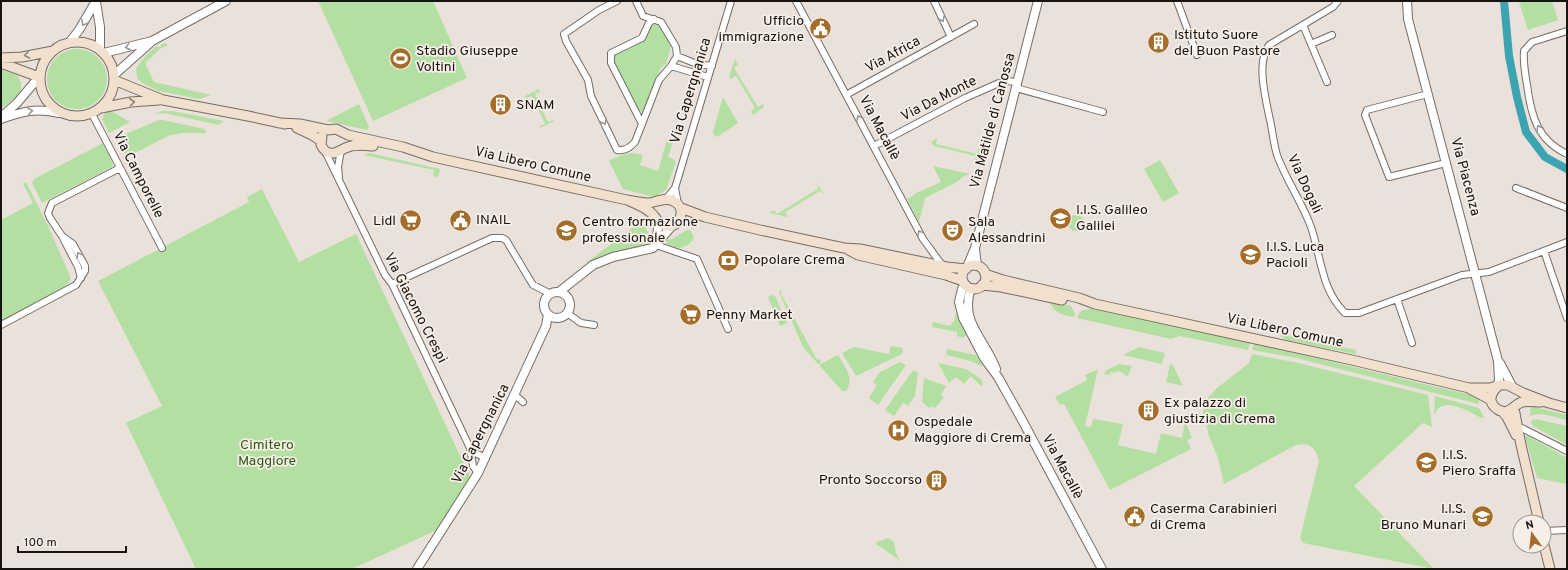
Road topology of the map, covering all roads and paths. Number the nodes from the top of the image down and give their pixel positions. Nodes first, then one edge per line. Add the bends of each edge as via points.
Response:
1 (96, 1) edge
2 (232, 1) edge
3 (617, 1) edge
4 (636, 1) edge
5 (731, 1) edge
6 (796, 1) edge
7 (934, 1) edge
8 (1038, 1) edge
9 (1177, 1) edge
10 (1338, 1) edge
11 (1407, 1) edge
12 (223, 2) edge
13 (654, 19) junction
14 (974, 24) dead end
15 (1303, 25) junction
16 (1567, 31) edge
17 (1332, 34) dead end
18 (951, 37) junction
19 (152, 41) junction
20 (69, 43) junction
21 (1311, 44) junction
22 (53, 51) junction
23 (102, 51) junction
24 (1197, 55) dead end
25 (676, 56) junction
26 (1, 58) edge
27 (1, 63) edge
28 (671, 66) junction
29 (712, 66) junction
30 (39, 77) junction
31 (114, 77) junction
32 (708, 77) junction
33 (1327, 82) dead end
34 (1016, 85) junction
35 (1428, 94) junction
36 (846, 95) junction
37 (163, 100) junction
38 (101, 108) junction
39 (1103, 112) dead end
40 (59, 113) junction
41 (92, 114) junction
42 (1, 118) edge
43 (279, 122) junction
44 (642, 124) junction
45 (328, 130) junction
46 (342, 133) junction
47 (322, 145) junction
48 (874, 146) junction
49 (341, 150) junction
50 (1567, 154) edge
51 (434, 157) junction
52 (1446, 163) junction
53 (120, 168) junction
54 (339, 179) junction
55 (675, 188) junction
56 (1516, 188) dead end
57 (627, 200) junction
58 (664, 200) junction
59 (680, 206) junction
60 (1567, 208) edge
61 (705, 217) junction
62 (656, 218) junction
63 (676, 223) junction
64 (1567, 242) edge
65 (656, 245) junction
66 (162, 248) dead end
67 (844, 248) junction
68 (975, 248) junction
69 (1544, 251) junction
70 (942, 265) junction
71 (978, 266) junction
72 (966, 268) junction
73 (985, 274) junction
74 (1476, 274) junction
75 (392, 284) junction
76 (966, 284) junction
77 (982, 286) junction
78 (558, 294) junction
79 (1397, 299) junction
80 (1095, 304) junction
81 (567, 313) junction
82 (551, 316) junction
83 (1567, 318) edge
84 (1, 325) edge
85 (594, 325) dead end
86 (728, 329) dead end
87 (1412, 343) dead end
88 (1498, 361) junction
89 (1497, 387) junction
90 (1513, 387) junction
91 (1469, 388) junction
92 (515, 395) junction
93 (1491, 400) junction
94 (523, 402) dead end
95 (1549, 403) junction
96 (1516, 406) junction
97 (1567, 408) edge
98 (1502, 411) junction
99 (1518, 428) junction
100 (1521, 445) junction
101 (470, 448) junction
102 (1567, 451) edge
103 (486, 458) junction
104 (478, 474) junction
105 (1537, 514) edge
106 (1567, 530) edge
107 (1552, 531) edge
108 (1546, 554) edge
109 (417, 569) edge
110 (1102, 569) edge
111 (1550, 569) edge

1 -> 20 street
1 - 23 street
2 - 12 street
3 -> 44 street via 564,34 588,80 591,96 617,150 630,148
4 - 13 street via 643,16
5 - 29 street, Via Capergnanica
6 - 36 street, Via Macallè
7 -> 18 street
8 - 34 street, Via Matilde di Canossa
9 - 24 street
10 - 15 street, Via Dogali via 1333,7
11 - 35 street, Via Piacenza via 1408,19
12 - 19 street
13 - 25 street via 666,27 676,47
13 - 44 street via 648,23 642,38 611,53 611,63
14 - 18 street, Via Africa
15 - 21 street
15 - 79 street, Via Dogali via 1269,45 1264,51 1262,82 1277,154 1311,226 1323,274 1339,307 1352,314
50 -> 16 street via 1549,142 1533,118 1523,62 1524,51 1532,42
17 - 21 street
18 - 36 street, Via Africa
19 -> 23 street
19 - 31 street
20 - 22 main road
20 - 23 main road via 85,43
21 - 33 street
22 -> 26 main road
22 - 30 main road via 41,67
23 - 31 main road via 111,63
25 - 28 street
25 - 29 street via 697,64
27 - 30 main road
28 - 32 street
28 - 44 street via 659,80
29 - 32 street, Via Capergnanica
30 - 40 main road via 44,98
30 - 42 street
31 - 37 main road, Via Libero Comune
31 - 38 main road via 113,90
32 - 55 street, Via Capergnanica
34 - 39 street
34 - 48 street, Via Da Monte via 1006,81 999,83
34 - 68 street, Via Matilde di Canossa
35 - 52 street, Via Piacenza
35 - 52 street via 1367,110 1364,116 1389,177
48 -> 36 street, Via Macallè
38 -> 37 main road, Via Libero Comune via 131,102
37 - 43 main road, Via Libero Comune
38 - 41 main road
40 - 41 main road via 76,117
42 -> 40 street via 32,110
41 - 53 street, Via Camporelle
43 - 45 main road, Via Libero Comune
43 - 47 main road, Via Libero Comune via 312,135
45 - 46 main road, Via Libero Comune via 336,129
45 - 47 main road via 323,134
46 - 49 main road via 345,143
46 - 51 main road, Via Libero Comune
47 - 49 main road, Via Libero Comune via 326,152 334,154
47 - 54 street, Via Giacomo Crespi
70 -> 48 street, Via Macallè via 923,239
49 - 51 main road, Via Libero Comune via 363,144
49 - 54 street, Via Giacomo Crespi
51 - 57 main road, Via Libero Comune
52 - 74 street, Via Piacenza
53 - 66 street, Via Camporelle
53 - 84 street via 52,204 49,208 50,218 78,267 81,278 76,285
54 - 75 street, Via Giacomo Crespi via 385,275
55 - 58 street, Via Capergnanica
55 - 59 street, Via Capergnanica
56 - 60 street
57 - 58 main road, Via Libero Comune
57 - 62 main road, Via Libero Comune
58 - 59 main road, Via Libero Comune via 675,201
58 - 62 main road via 656,207
59 - 61 main road, Via Libero Comune
59 - 63 main road via 681,217
61 - 63 main road, Via Libero Comune
61 - 67 main road, Via Libero Comune
62 - 63 main road, Via Libero Comune via 663,226
62 - 65 street
63 - 65 street, Via Capergnanica
64 - 69 street, Via Dogali
65 - 78 street, Via Capergnanica via 648,250 613,257 598,263 584,271
65 - 86 street via 697,259
67 - 70 main road, Via Libero Comune
67 - 76 main road, Via Libero Comune via 858,255 946,274
68 - 71 street, Via Matilde di Canossa
68 - 72 street, Via Matilde di Canossa
69 - 74 street, Via Dogali via 1490,272
69 - 83 street
70 - 72 main road, Via Libero Comune
71 - 72 main road, Via Libero Comune
71 - 73 main road
72 - 76 main road via 963,274
73 - 77 main road
73 - 80 main road, Via Libero Comune
74 - 79 street, Via Dogali via 1462,275
74 - 88 street, Via Piacenza
75 - 78 street via 492,238 502,238 506,240 533,285
75 - 101 street, Via Giacomo Crespi
76 - 77 main road, Via Libero Comune via 976,288
76 - 110 street, Via Macallè via 959,302 963,318
77 - 80 main road, Via Libero Comune via 1001,287 1078,303
78 - 81 street, Via Capergnanica via 570,304
78 - 82 street, Via Capergnanica via 548,296 544,303
79 - 87 street
80 - 91 main road, Via Libero Comune
81 - 82 street via 560,317
81 - 85 street via 581,323
82 - 92 street, Via Capergnanica
88 - 89 street, Via Piacenza
88 - 90 street, Via Piacenza
89 - 90 main road, Via Libero Comune via 1504,384
89 - 91 main road, Via Libero Comune
89 - 93 main road via 1492,393
90 - 95 main road, Via Libero Comune
90 - 96 main road via 1518,395
91 - 93 main road, Via Libero Comune
92 - 94 street
92 - 103 street, Via Capergnanica
93 - 98 main road, Via Libero Comune via 1495,407
95 - 96 main road, Via Libero Comune via 1526,402
95 - 97 main road, Via Libero Comune
96 - 98 main road, Via Libero Comune via 1506,412
96 - 99 main road
98 - 100 main road
99 - 100 main road
99 - 102 street
100 - 105 main road
101 - 103 street
101 - 104 street, Via Giacomo Crespi via 473,466
103 - 104 street, Via Capergnanica
104 - 109 street, Via Capergnanica
106 - 107 street
108 - 111 main road

